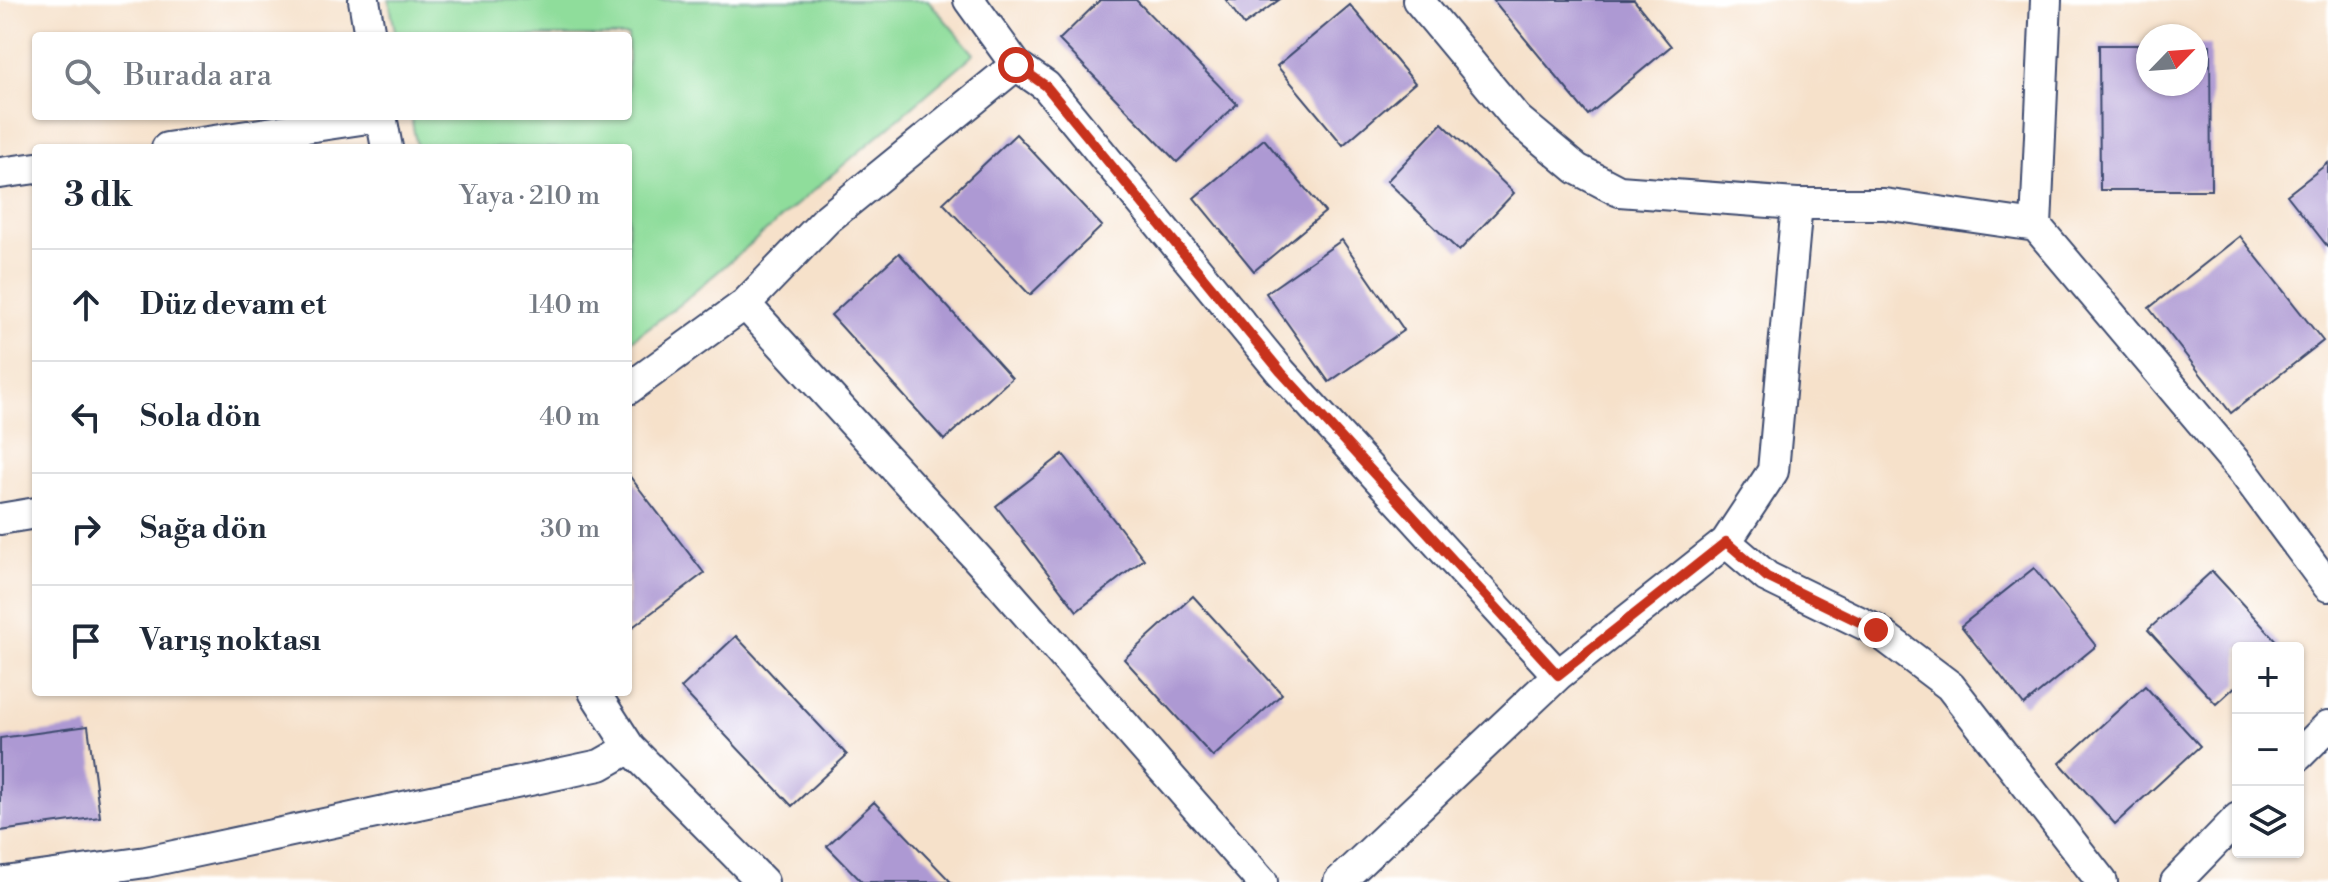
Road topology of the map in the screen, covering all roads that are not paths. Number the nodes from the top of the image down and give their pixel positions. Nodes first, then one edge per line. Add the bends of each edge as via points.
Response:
1 (364, 0) edge
2 (969, 0) edge
3 (1418, 0) edge
4 (2046, 0) edge
5 (369, 32) edge
6 (1016, 65) junction
7 (354, 120) edge
8 (382, 120) edge
9 (194, 144) edge
10 (386, 144) edge
11 (32, 169) edge
12 (0, 173) edge
13 (1797, 204) junction
14 (2036, 226) junction
15 (745, 304) junction
16 (632, 386) edge
17 (32, 514) edge
18 (0, 519) edge
19 (1726, 542) junction
20 (2328, 586) edge
21 (1558, 675) junction
22 (597, 696) edge
23 (2328, 726) edge
24 (630, 748) junction
25 (2304, 750) edge
26 (2232, 824) edge
27 (147, 872) edge
28 (5, 882) edge
29 (763, 882) edge
30 (1262, 882) edge
31 (1339, 882) edge
32 (2102, 882) edge
33 (2176, 882) edge

1 - 5 street
2 - 6 street
3 - 13 street via 1517,119 1577,169 1619,191
4 - 14 street
6 - 15 street via 827,219
6 - 21 street via 1046,86 1281,372
7 - 9 street
8 - 10 street
11 - 12 street
13 - 14 street via 1884,204
13 - 19 street via 1773,471
14 - 20 street via 2242,470
15 - 16 street
15 - 30 street
17 - 18 street
19 - 21 street
19 - 32 street via 1767,577 1876,630 1950,686
21 - 31 street
22 - 24 street
23 - 25 street
24 - 27 street via 600,765
24 - 29 street
26 - 33 street
27 - 28 street

